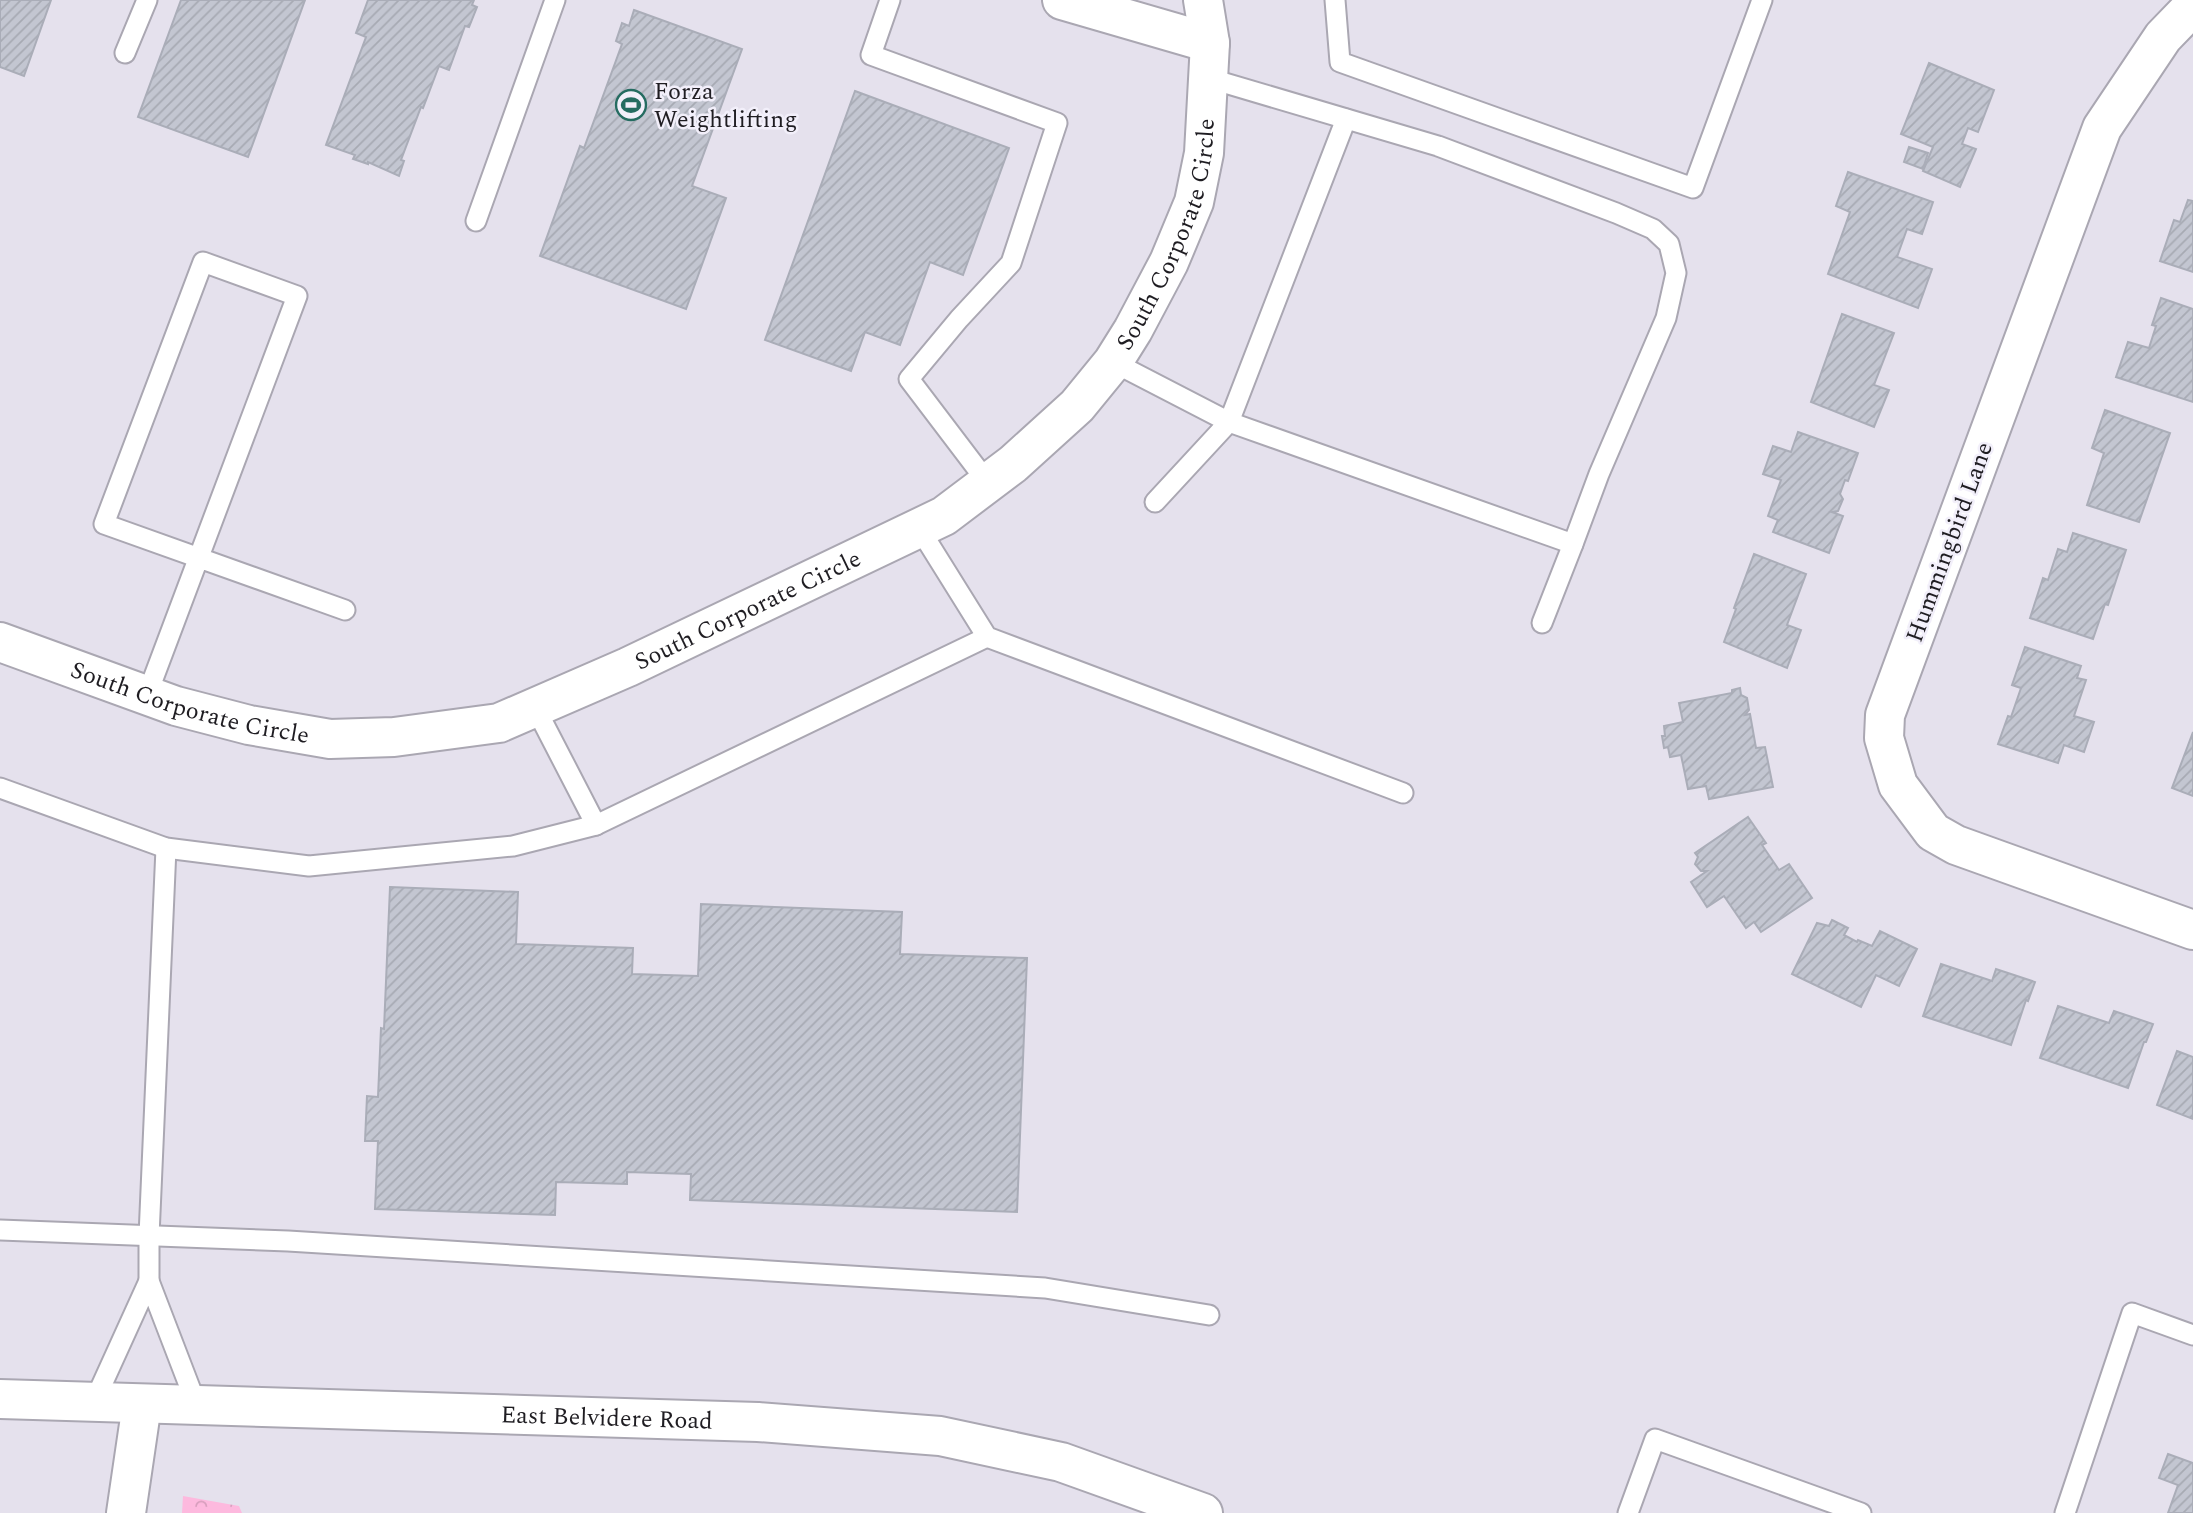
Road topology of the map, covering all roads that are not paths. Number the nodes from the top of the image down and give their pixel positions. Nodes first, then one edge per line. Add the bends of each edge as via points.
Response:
1 (146, 0) edge
2 (555, 0) edge
3 (890, 0) edge
4 (1062, 0) edge
5 (1202, 0) edge
6 (1335, 0) edge
7 (1762, 0) edge
8 (2193, 6) edge
9 (125, 53) dead end
10 (1209, 61) junction
11 (1346, 119) junction
12 (476, 221) dead end
13 (1112, 362) junction
14 (1229, 422) junction
15 (988, 483) junction
16 (1155, 502) dead end
17 (919, 528) junction
18 (1573, 544) junction
19 (198, 559) junction
20 (345, 610) dead end
21 (1542, 623) dead end
22 (987, 637) junction
23 (0, 642) edge
24 (147, 695) junction
25 (535, 707) junction
26 (0, 788) edge
27 (1403, 793) dead end
28 (596, 825) junction
29 (166, 848) junction
30 (2193, 930) edge
31 (0, 1230) edge
32 (149, 1236) junction
33 (149, 1281) junction
34 (1209, 1315) dead end
35 (2193, 1335) edge
36 (0, 1399) edge
37 (94, 1402) junction
38 (142, 1404) junction
39 (197, 1406) junction
40 (126, 1513) edge
41 (1203, 1513) edge
42 (1628, 1513) edge
43 (1861, 1513) edge
44 (2066, 1513) edge

1 - 9 lane
2 - 12 lane
3 - 15 lane via 871,55 1057,123 1011,263 909,379
4 - 10 street
5 - 10 street, South Corporate Circle
6 - 7 lane via 1340,62 1693,188
8 - 30 street, Hummingbird Lane via 2163,37 2102,128 1885,715 1884,738 1898,785 1933,832 1956,845
10 - 11 lane
10 - 13 street, South Corporate Circle via 1204,153 1194,202 1169,262
11 - 14 lane
11 - 18 lane via 1438,146 1616,213 1653,229 1670,244 1676,273 1665,318
13 - 14 lane
13 - 15 street, South Corporate Circle via 1077,406
14 - 16 lane
14 - 18 lane
15 - 17 street, South Corporate Circle via 944,516
17 - 22 lane
17 - 25 street, South Corporate Circle
18 - 21 lane
19 - 19 lane via 297,296 203,262 104,524
19 - 20 lane
19 - 24 lane
22 - 27 lane
22 - 28 lane
23 - 24 street, South Corporate Circle
24 - 25 street, South Corporate Circle via 249,725 330,739 394,737 499,723
25 - 28 lane
26 - 29 lane
28 - 29 lane via 513,846 309,866
29 - 32 lane
31 - 32 lane
32 - 33 lane
32 - 34 lane via 1045,1288
33 - 37 lane
33 - 39 lane
35 - 44 lane via 2132,1313
36 - 37 street, East Belvidere Road
37 - 38 street, East Belvidere Road
38 - 39 street, East Belvidere Road
38 - 40 street
39 - 41 street, East Belvidere Road via 758,1422 940,1436 1061,1462
42 - 43 lane via 1655,1439

